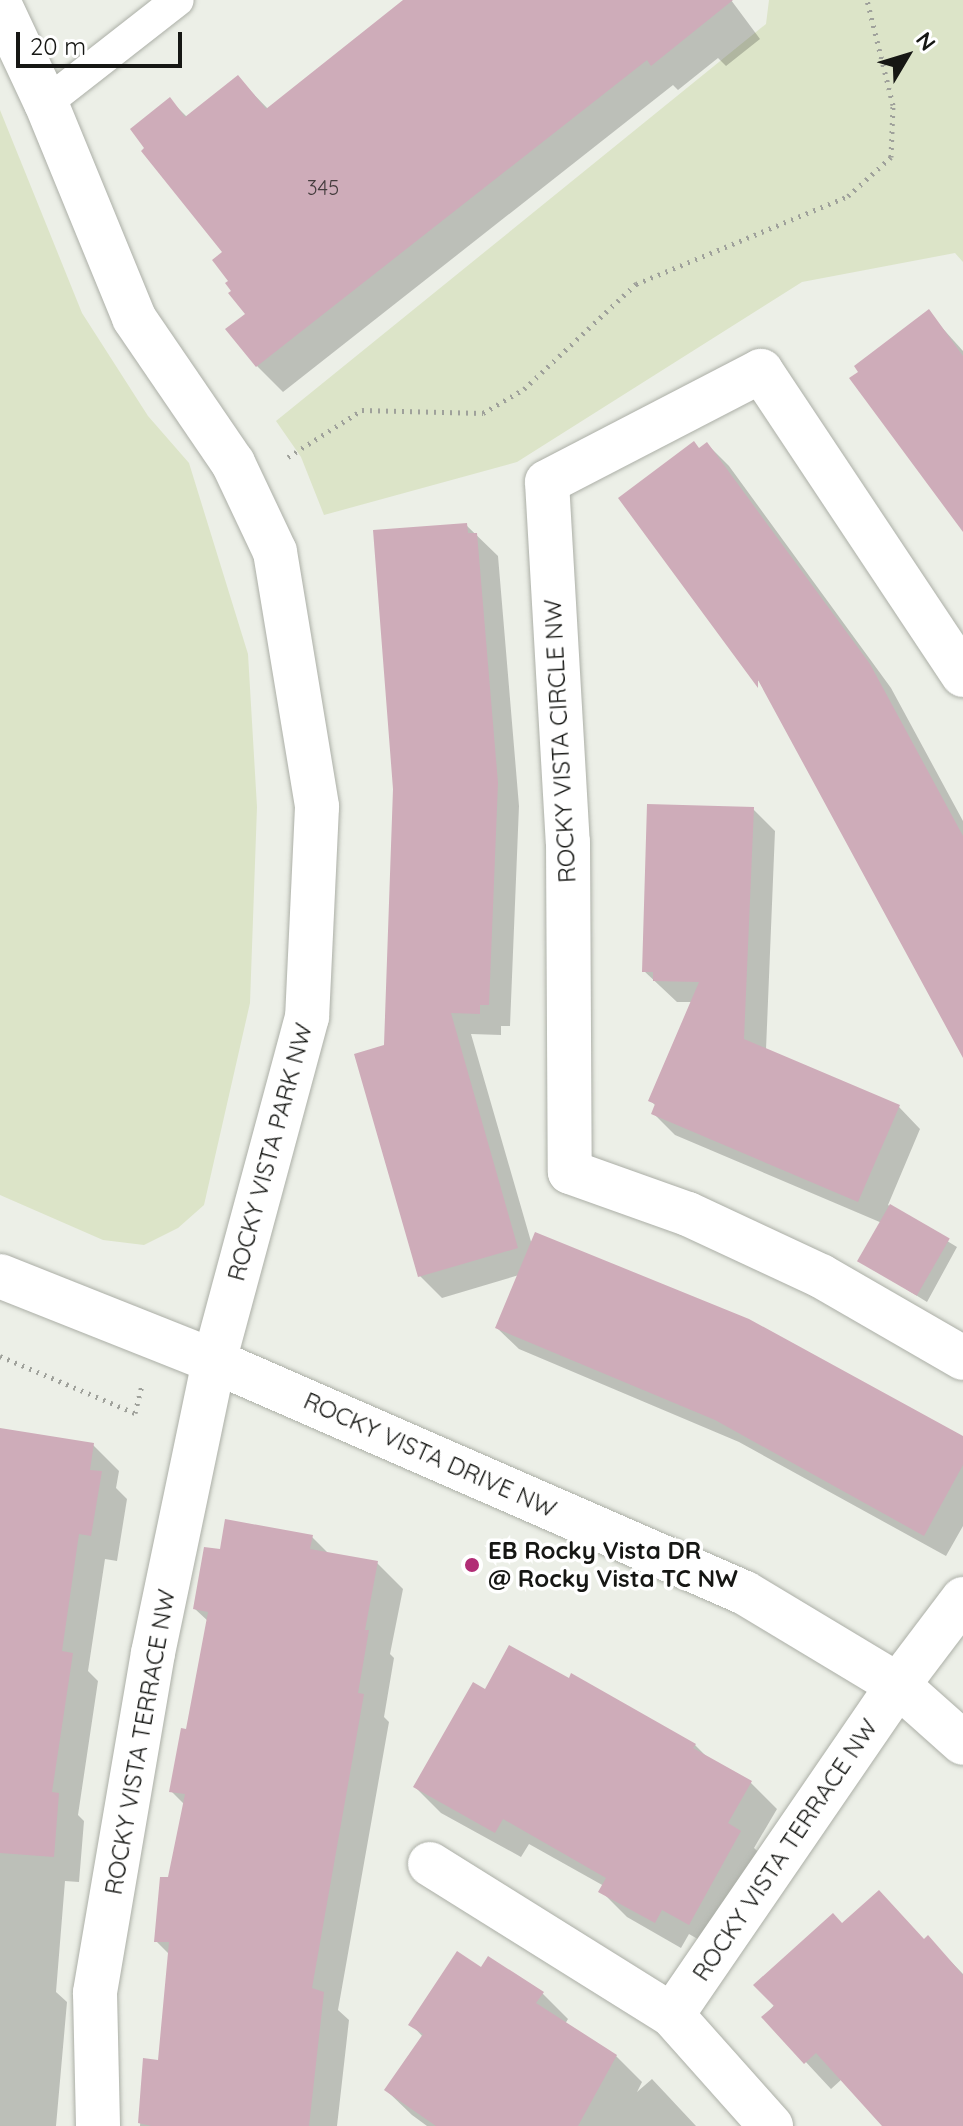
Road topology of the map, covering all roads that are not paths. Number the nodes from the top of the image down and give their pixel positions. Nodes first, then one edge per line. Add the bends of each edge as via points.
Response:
1 (178, 0) edge
2 (0, 5) edge
3 (46, 103) junction
4 (963, 675) edge
5 (0, 1276) edge
6 (963, 1358) edge
7 (214, 1361) junction
8 (963, 1599) edge
9 (898, 1685) junction
10 (963, 1743) edge
11 (430, 1864) dead end
12 (672, 2015) junction
13 (98, 2126) edge
14 (771, 2126) edge

1 - 3 lane
2 - 3 street, ROCKY VISTA PARK NW
3 - 7 street, ROCKY VISTA PARK NW via 134,318 233,463 275,552 317,807 307,1017
4 - 6 street, ROCKY VISTA CIRCLE NW via 761,371 547,482 568,842 570,1172 688,1214 821,1276
5 - 7 street, ROCKY VISTA DRIVE NW
7 - 9 street, ROCKY VISTA DRIVE NW via 745,1593
7 - 13 street, ROCKY VISTA TERRACE NW via 153,1653 95,1993
8 - 9 street
9 - 10 street, ROCKY VISTA DRIVE NW
9 - 12 street, ROCKY VISTA TERRACE NW
11 - 12 street
12 - 14 street

